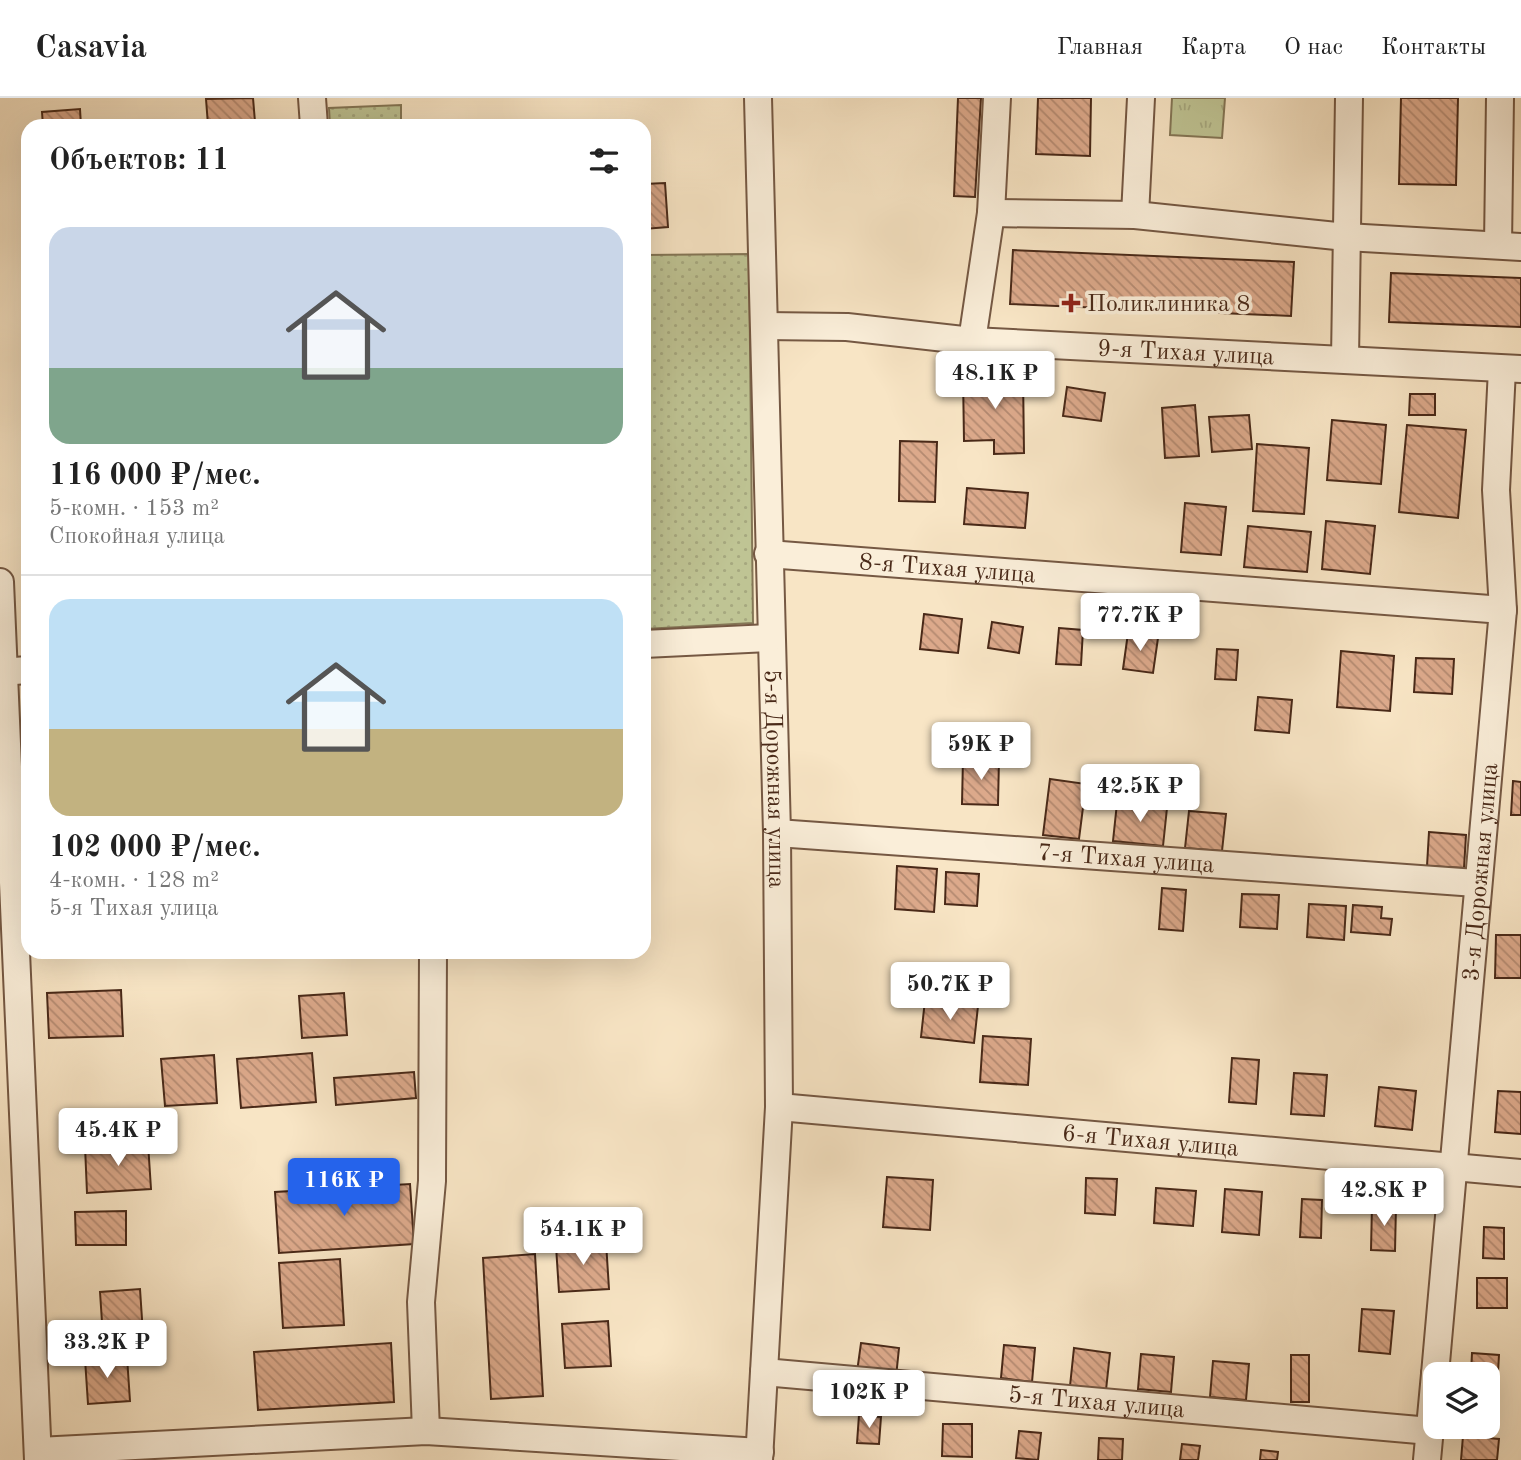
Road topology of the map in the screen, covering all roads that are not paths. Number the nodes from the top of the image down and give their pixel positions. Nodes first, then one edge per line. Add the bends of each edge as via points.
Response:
1 (312, 98) edge
2 (758, 98) edge
3 (997, 98) edge
4 (1140, 98) edge
5 (1349, 98) edge
6 (1500, 98) edge
7 (314, 119) edge
8 (991, 213) junction
9 (1135, 215) junction
10 (1346, 237) junction
11 (1509, 246) edge
12 (765, 326) junction
13 (972, 341) junction
14 (1345, 359) junction
15 (1511, 369) edge
16 (768, 554) junction
17 (0, 582) edge
18 (1503, 610) junction
19 (770, 638) junction
20 (651, 644) edge
21 (11, 671) edge
22 (777, 833) junction
23 (1476, 883) junction
24 (433, 959) edge
25 (779, 1107) junction
26 (1454, 1168) junction
27 (1521, 1173) edge
28 (1436, 1362) edge
29 (764, 1372) junction
30 (1423, 1430) edge
31 (426, 1431) junction
32 (1429, 1439) edge
33 (38, 1456) edge
34 (759, 1456) edge
35 (1427, 1460) edge

1 - 7 street
2 - 12 street, 5-я Дорожная улица
3 - 8 street
4 - 9 street
5 - 10 street
6 - 11 street
8 - 9 street
8 - 13 street
9 - 10 street
10 - 11 street
10 - 14 street
12 - 13 street, 9-я Тихая улица via 847,327
12 - 16 street, 5-я Дорожная улица
13 - 14 street, 9-я Тихая улица
14 - 15 street, 9-я Тихая улица
15 - 18 street, 3-я Дорожная улица via 1496,491
16 - 18 street, 8-я Тихая улица
16 - 19 street, 5-я Дорожная улица
17 - 21 street
18 - 23 street, 3-я Дорожная улица
19 - 20 street
19 - 22 street, 5-я Дорожная улица
21 - 33 street
22 - 23 street, 7-я Тихая улица
22 - 25 street, 5-я Дорожная улица
23 - 26 street, 3-я Дорожная улица
24 - 31 street via 432,1181 421,1302
25 - 26 street, 6-я Тихая улица
25 - 29 street, 5-я Дорожная улица
26 - 27 street, 6-я Тихая улица
26 - 28 street, 3-я Дорожная улица
29 - 30 street, 5-я Тихая улица
29 - 34 street, 5-я Дорожная улица
31 - 33 street
31 - 34 street
32 - 35 street, 3-я Дорожная улица

